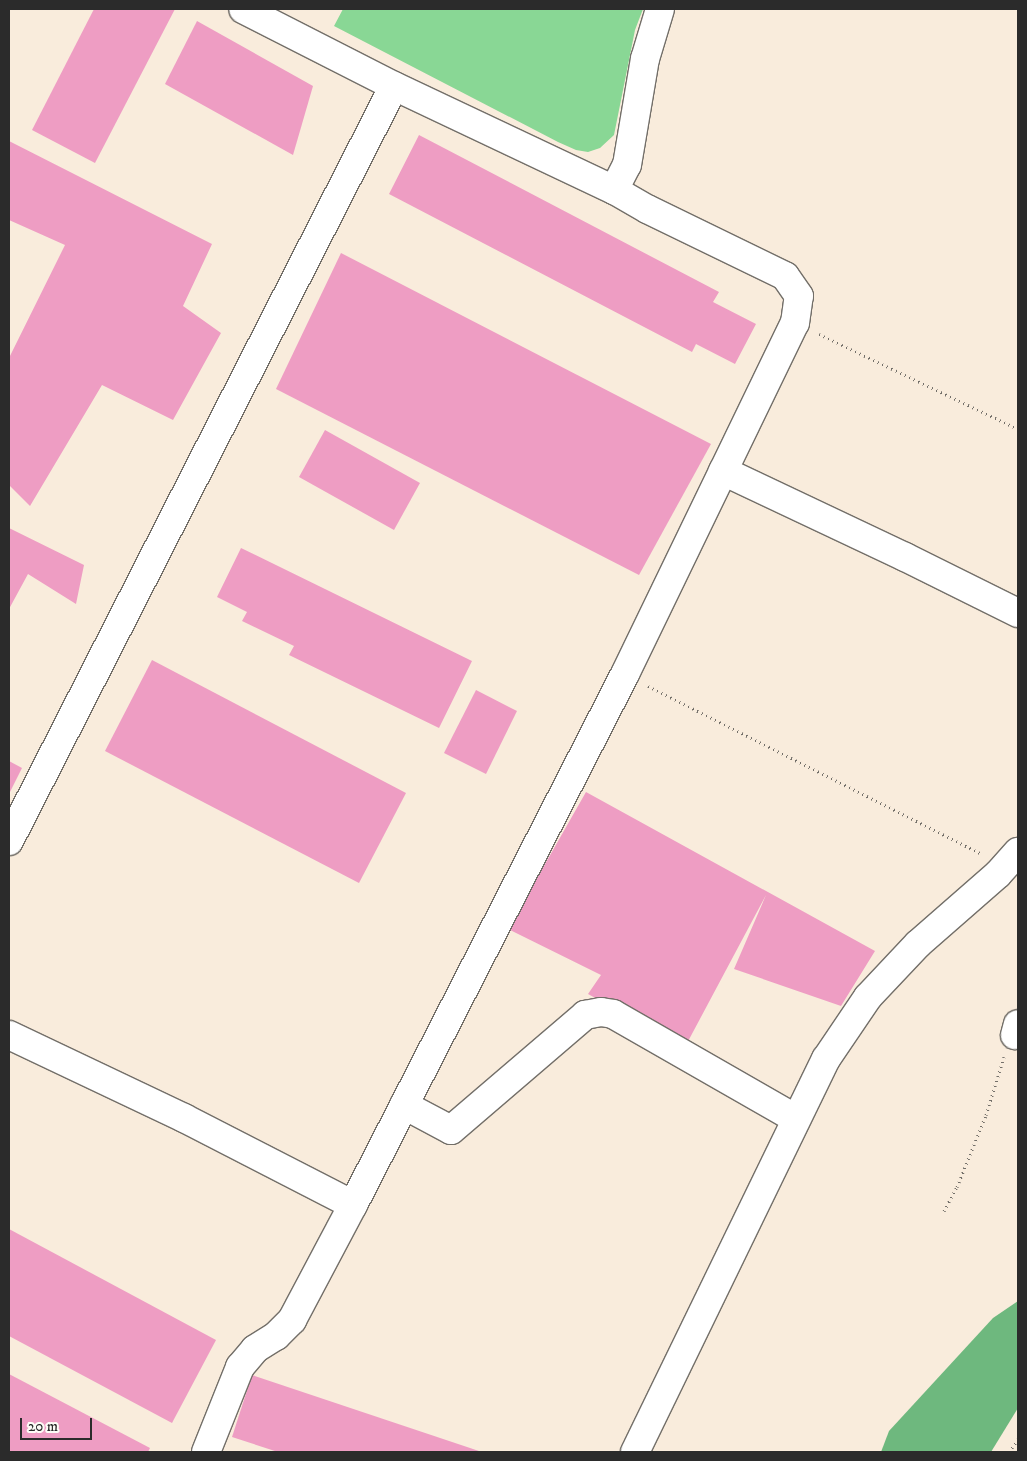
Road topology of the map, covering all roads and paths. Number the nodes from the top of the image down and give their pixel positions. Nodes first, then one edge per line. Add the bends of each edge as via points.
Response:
1 (243, 9) edge
2 (660, 9) edge
3 (394, 86) junction
4 (614, 190) junction
5 (796, 323) junction
6 (1018, 428) edge
7 (723, 471) junction
8 (1018, 613) edge
9 (625, 674) junction
10 (9, 841) edge
11 (1018, 852) edge
12 (998, 874) junction
13 (1017, 1029) edge
14 (9, 1035) edge
15 (404, 1105) junction
16 (796, 1119) junction
17 (353, 1205) junction
18 (944, 1211) dead end
19 (1018, 1439) edge
20 (206, 1452) edge
21 (635, 1452) edge
22 (1009, 1452) edge

1 - 3 street
2 - 4 street via 645,59 627,165
3 - 4 street
3 - 10 street
4 - 5 street via 785,276 799,296
5 - 6 path
5 - 7 street
7 - 8 street
7 - 9 street
9 - 12 path via 980,851
9 - 15 street
11 - 12 street
12 - 16 street via 918,944 868,996 826,1059
13 - 18 path via 1008,1043 968,1160
14 - 17 street via 184,1118
15 - 16 street via 451,1130 585,1015 601,1012 613,1014
15 - 17 street
16 - 21 street
17 - 20 street via 292,1320 276,1336 254,1349 240,1367
19 - 22 path

